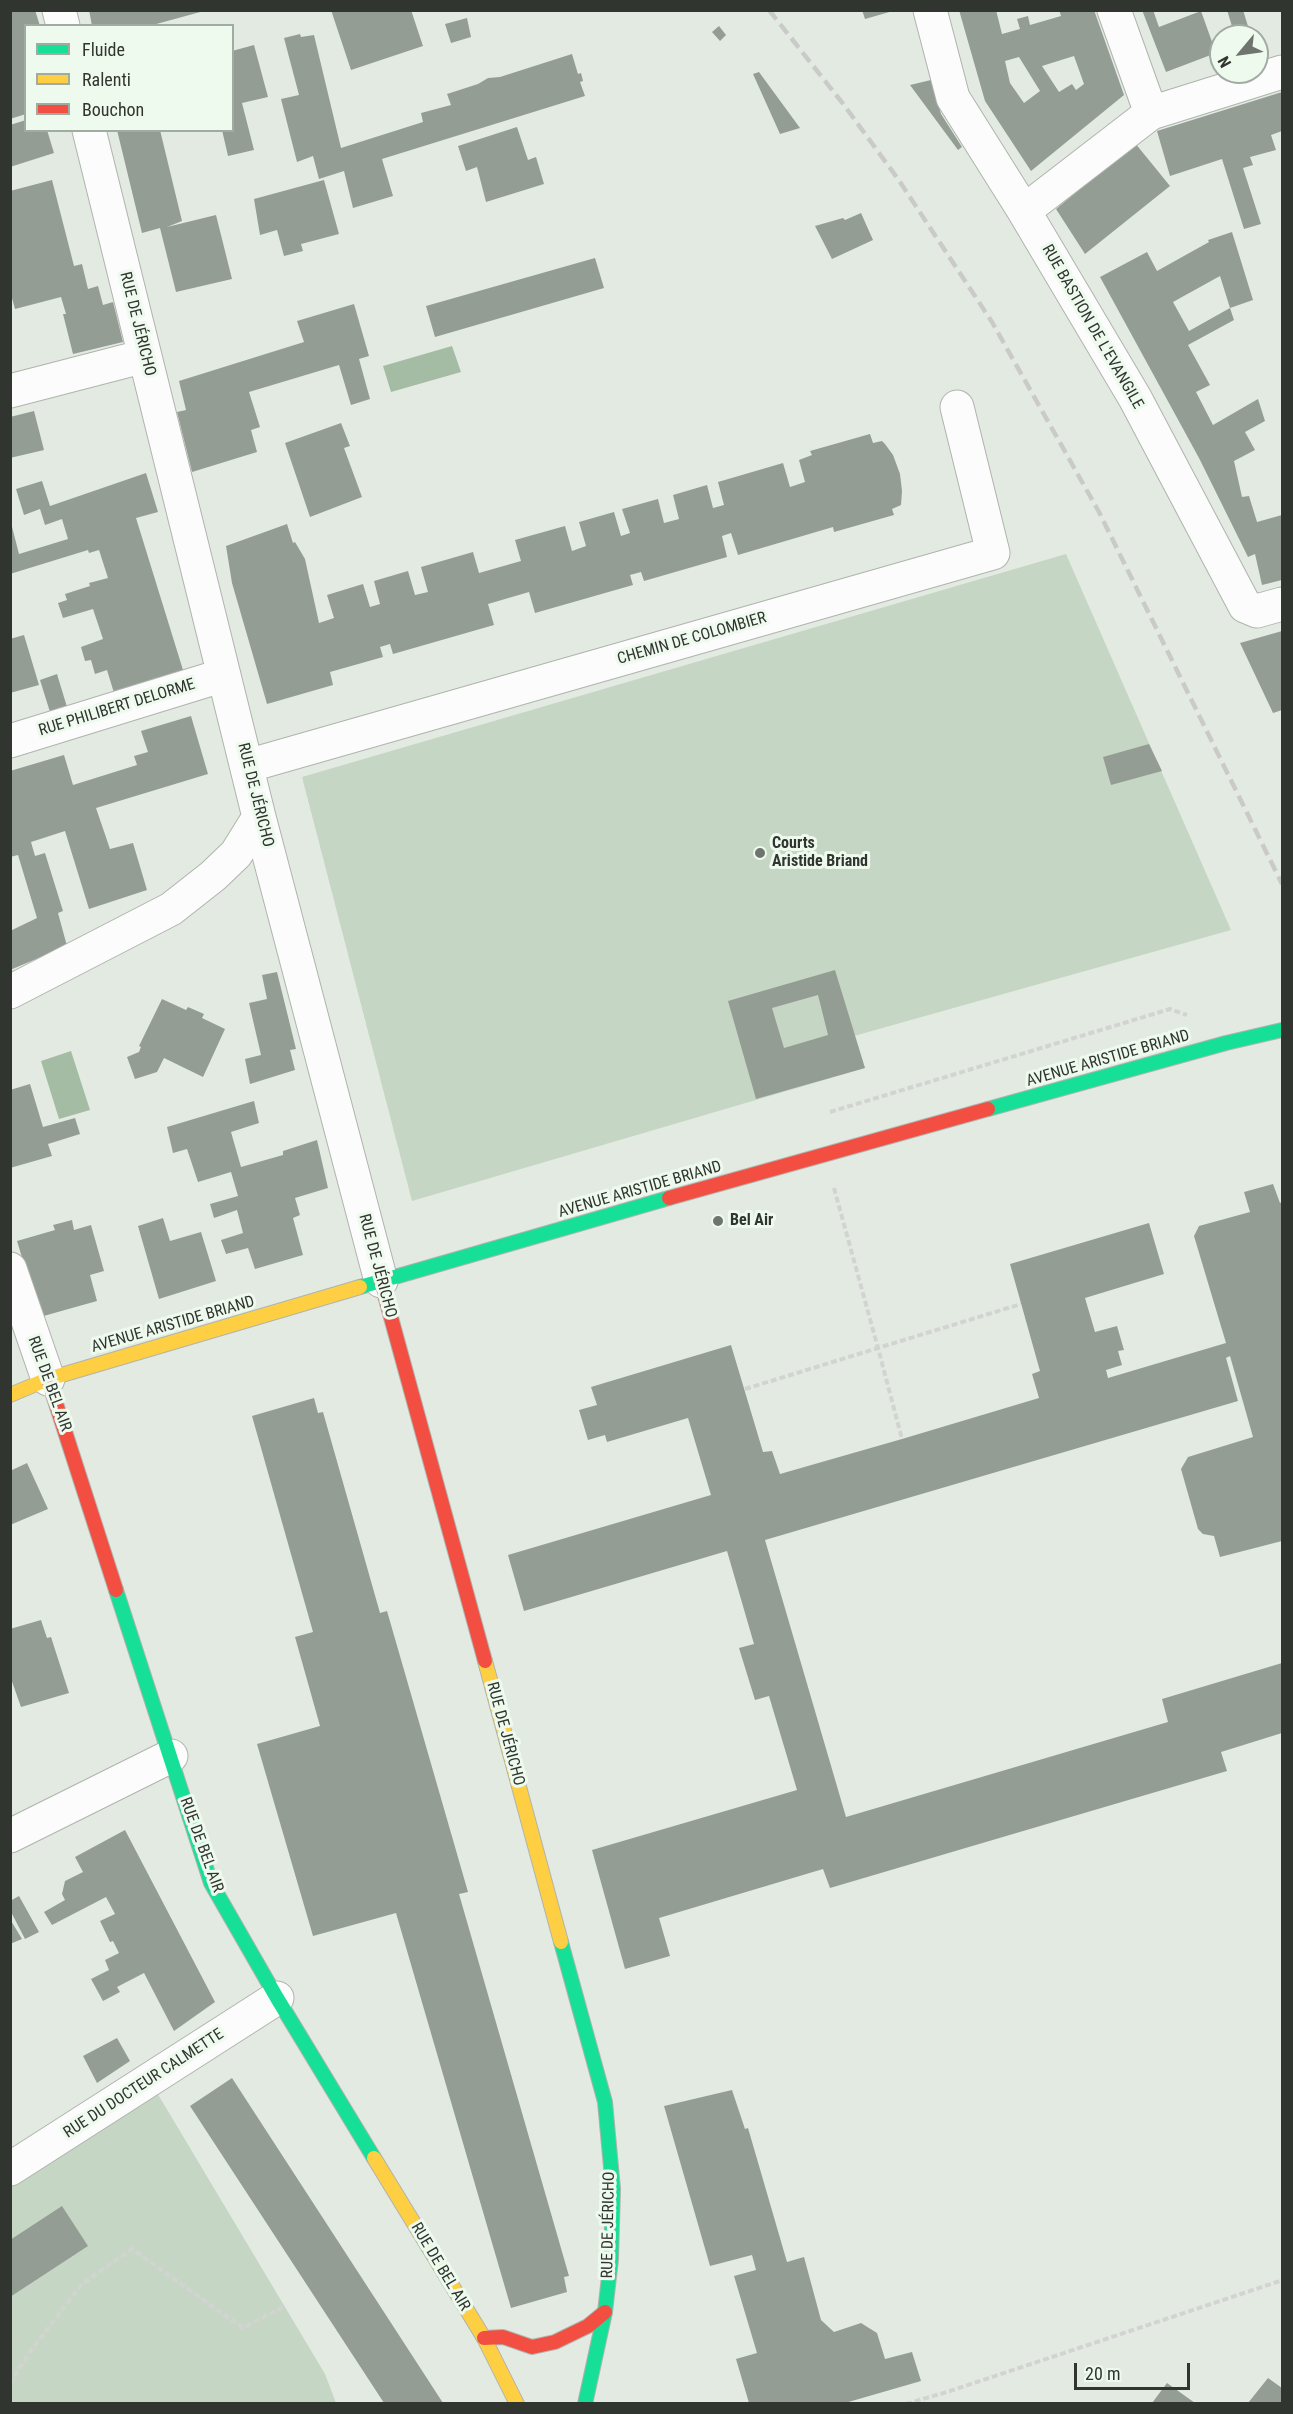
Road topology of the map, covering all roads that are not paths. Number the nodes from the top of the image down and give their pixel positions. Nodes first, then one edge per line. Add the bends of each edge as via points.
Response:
1 (930, 10) edge
2 (1114, 10) edge
3 (1282, 72) edge
4 (1151, 113) junction
5 (89, 132) edge
6 (1024, 211) junction
7 (145, 356) junction
8 (10, 391) edge
9 (957, 407) dead end
10 (1282, 604) edge
11 (224, 675) junction
12 (10, 741) edge
13 (247, 766) junction
14 (259, 817) junction
15 (10, 992) edge
16 (1282, 1030) edge
17 (10, 1269) edge
18 (381, 1281) junction
19 (48, 1379) junction
20 (10, 1395) edge
21 (171, 1756) junction
22 (10, 1836) edge
23 (276, 1998) junction
24 (10, 2169) edge
25 (605, 2312) junction
26 (484, 2338) junction
27 (517, 2403) edge
28 (585, 2403) edge

1 - 6 street, RUE BASTION DE L'EVANGILE via 953,98
2 - 4 street
3 - 4 street
4 - 6 street
5 - 7 street, RUE DE JÉRICHO
6 - 10 street, RUE BASTION DE L'EVANGILE via 1135,398 1245,606 1257,611
7 - 8 street
7 - 11 street, RUE DE JÉRICHO
9 - 13 street, CHEMIN DE COLOMBIER via 993,553
11 - 12 street, RUE PHILIBERT DELORME
11 - 13 street, RUE DE JÉRICHO
13 - 14 street, RUE DE JÉRICHO
14 - 15 street via 236,854 171,909
14 - 18 street, RUE DE JÉRICHO
16 - 18 street, AVENUE ARISTIDE BRIAND
17 - 19 street, RUE DE BEL AIR
18 - 19 street, AVENUE ARISTIDE BRIAND
18 - 25 street, RUE DE JÉRICHO via 605,2102 614,2189
19 - 20 street, AVENUE ARISTIDE BRIAND
19 - 21 street, RUE DE BEL AIR
21 - 22 street
21 - 23 street, RUE DE BEL AIR via 211,1883
23 - 24 street, RUE DU DOCTEUR CALMETTE
23 - 26 street, RUE DE BEL AIR
25 - 26 street via 588,2326 555,2342 532,2347 503,2337
25 - 28 street, RUE DE JÉRICHO
26 - 27 street, RUE DE BEL AIR

